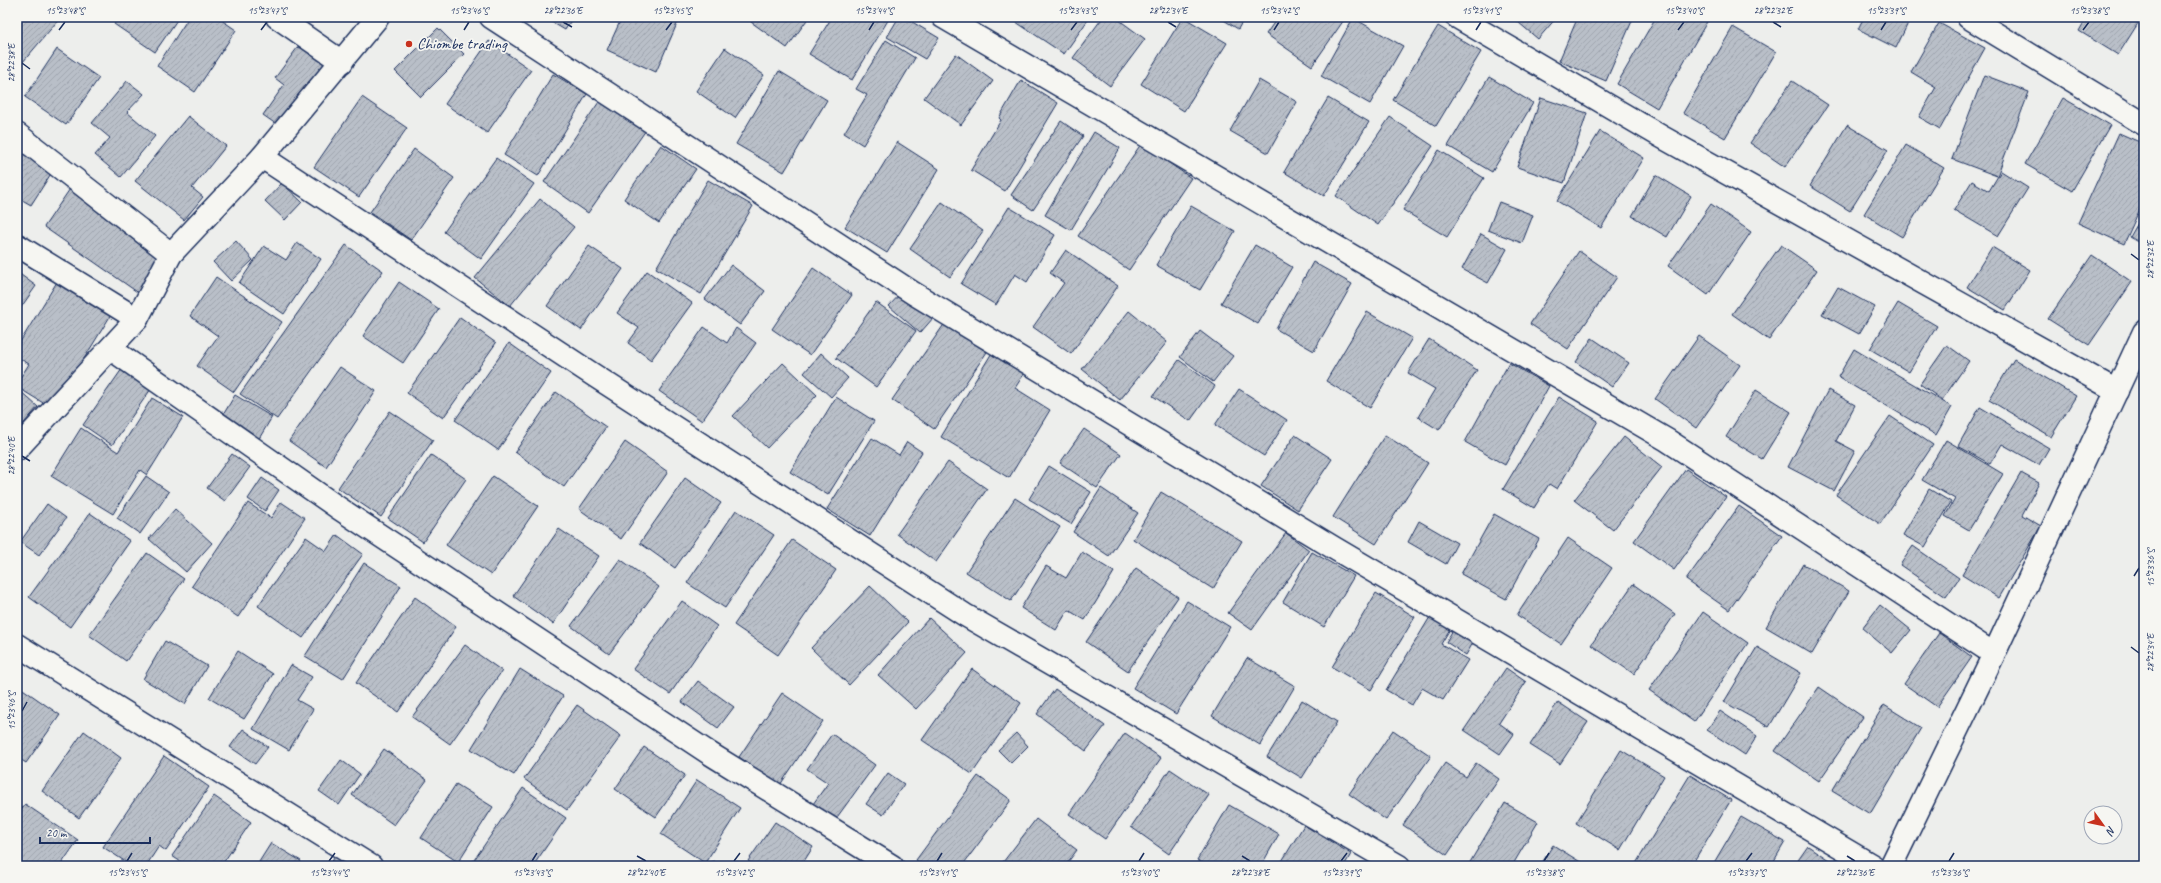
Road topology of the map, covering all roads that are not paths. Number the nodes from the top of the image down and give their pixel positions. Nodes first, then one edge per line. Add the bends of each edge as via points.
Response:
1 (276, 17) edge
2 (378, 17) edge
3 (492, 17) edge
4 (943, 17) edge
5 (1457, 17) edge
6 (1968, 17) edge
7 (342, 62) junction
8 (2144, 124) edge
9 (17, 134) edge
10 (262, 157) junction
11 (17, 245) edge
12 (171, 254) junction
13 (137, 319) junction
14 (2144, 332) edge
15 (111, 349) junction
16 (2117, 390) junction
17 (17, 449) edge
18 (17, 645) edge
19 (1994, 654) junction
20 (371, 866) edge
21 (892, 866) edge
22 (1399, 866) edge
23 (1873, 866) edge
24 (1891, 866) edge

1 - 7 street
2 - 7 street
3 - 23 street via 913,293 1334,548
4 - 19 street via 1667,440
5 - 16 street via 1662,137
6 - 8 street
7 - 10 street
9 - 12 street
10 - 12 street
10 - 22 street via 965,615
11 - 13 street
12 - 13 street
13 - 15 street
14 - 16 street
15 - 17 street
15 - 21 street via 337,507 709,752
16 - 19 street
18 - 20 street
19 - 24 street

